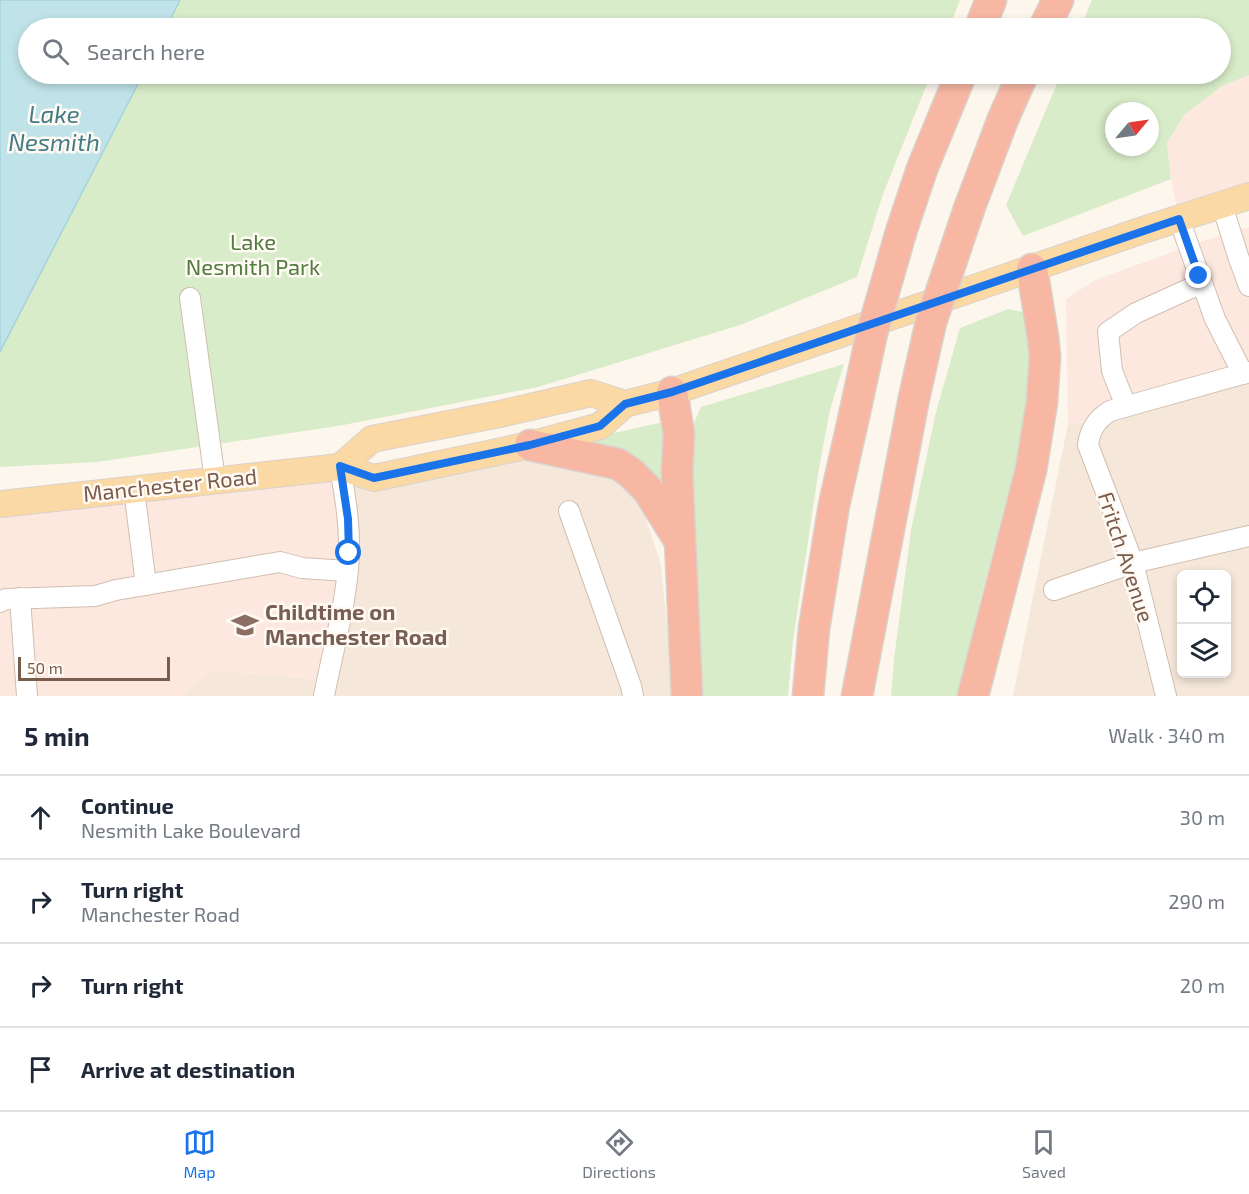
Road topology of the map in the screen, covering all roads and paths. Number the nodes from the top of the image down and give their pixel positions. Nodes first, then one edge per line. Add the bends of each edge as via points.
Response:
1 (992, 0) edge
2 (1058, 0) edge
3 (984, 18) edge
4 (1049, 18) edge
5 (957, 84) edge
6 (1018, 84) edge
7 (1249, 196) edge
8 (1222, 205) junction
9 (1179, 219) junction
10 (1243, 255) edge
11 (1032, 269) junction
12 (1202, 283) junction
13 (1249, 286) edge
14 (190, 298) dead end
15 (1246, 373) edge
16 (672, 392) junction
17 (625, 404) junction
18 (1126, 406) junction
19 (530, 445) junction
20 (340, 466) junction
21 (215, 480) junction
22 (134, 489) junction
23 (0, 504) edge
24 (569, 511) dead end
25 (1249, 536) edge
26 (680, 541) junction
27 (1133, 563) junction
28 (347, 571) junction
29 (146, 585) junction
30 (1054, 590) dead end
31 (20, 598) junction
32 (0, 602) edge
33 (27, 696) edge
34 (324, 696) edge
35 (633, 696) edge
36 (687, 696) edge
37 (808, 696) edge
38 (857, 696) edge
39 (973, 696) edge
40 (1166, 696) edge

1 - 3 highway
2 - 4 highway
5 - 37 highway, bridge via 922,169 872,333 834,505 814,629
6 - 38 highway, bridge via 930,322
7 - 8 main road, Manchester Road
8 - 9 main road, Manchester Road
8 - 10 street
9 - 11 main road, Manchester Road
9 - 12 street
10 - 13 street
11 - 16 main road, Manchester Road
11 - 39 highway via 1045,357 1042,402 1031,470
12 - 15 street via 1215,319
12 - 18 street via 1136,313 1108,332 1112,371
14 - 21 street
15 - 18 street
16 - 17 main road, Manchester Road
16 - 26 highway via 679,434
17 - 19 main road, Manchester Road via 600,426
17 - 20 main road via 591,393 372,439
18 - 27 street, Fritch Avenue via 1097,421 1088,445
19 - 20 main road, Manchester Road via 374,478
19 - 26 highway via 618,464 648,490
20 - 21 main road, Manchester Road
20 - 28 street via 348,519
21 - 22 main road, Manchester Road
22 - 23 main road, Manchester Road
22 - 29 street
24 - 35 street
25 - 27 street
26 - 36 highway
27 - 30 street
27 - 40 street, Fritch Avenue
28 - 29 street via 302,568 280,562
28 - 34 street
29 - 31 street via 95,596
31 - 32 street
31 - 33 street

